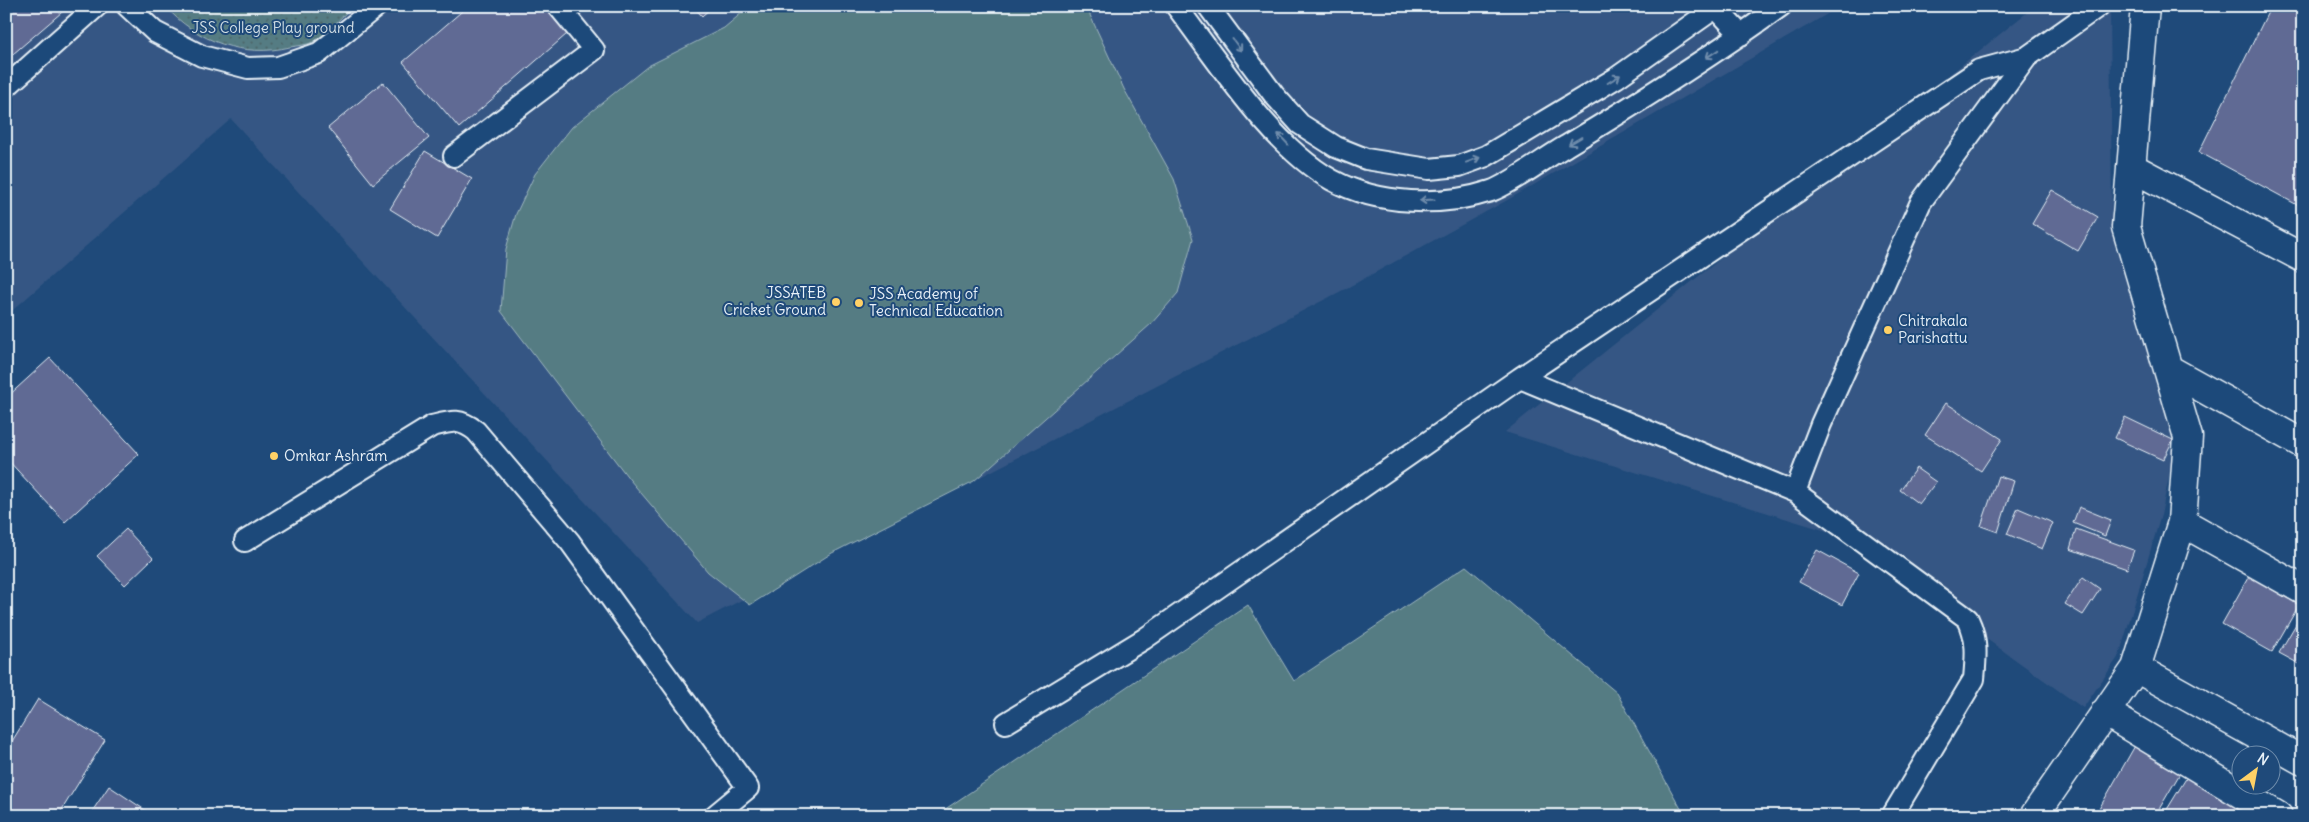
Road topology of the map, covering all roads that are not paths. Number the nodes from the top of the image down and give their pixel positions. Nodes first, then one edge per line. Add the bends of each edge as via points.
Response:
1 (97, 6) edge
2 (127, 6) edge
3 (377, 6) edge
4 (558, 6) edge
5 (1176, 6) edge
6 (1208, 6) edge
7 (1781, 6) edge
8 (2099, 6) edge
9 (2145, 6) edge
10 (1716, 7) edge
11 (1741, 35) junction
12 (2027, 57) junction
13 (6, 87) edge
14 (454, 156) dead end
15 (1366, 159) junction
16 (2130, 167) junction
17 (1358, 190) junction
18 (2303, 258) edge
19 (2170, 370) junction
20 (1520, 378) junction
21 (2303, 444) edge
22 (1795, 492) junction
23 (2182, 522) junction
24 (245, 541) dead end
25 (2303, 590) edge
26 (2136, 668) junction
27 (2105, 712) junction
28 (1006, 723) dead end
29 (2303, 762) edge
30 (714, 816) edge
31 (1892, 816) edge
32 (2034, 816) edge
33 (2278, 816) edge

1 - 13 lane
2 - 3 lane via 156,32 202,56 248,68 278,67 320,53
4 - 14 lane via 594,50
17 -> 5 lane via 1332,180 1296,154 1259,114
6 -> 15 lane via 1274,95 1300,124 1336,146
7 - 11 lane
8 - 12 lane
9 - 16 street
10 - 11 lane
15 -> 10 lane via 1429,169 1459,166 1486,156 1616,78
11 -> 17 lane via 1493,190 1463,198 1409,201
12 - 20 lane via 1979,70
12 - 22 lane via 1921,202 1821,424
15 - 17 lane
16 - 18 street
16 - 19 street via 2126,227
19 - 21 street
19 - 23 street via 2188,437
20 - 22 lane
20 - 28 lane via 1144,639
22 - 31 lane via 1968,619 1975,634 1974,679
23 - 25 street
23 - 26 street
24 - 30 lane via 432,426 449,421 464,422 476,431 570,542 748,788
26 - 27 street
26 - 29 street
27 - 32 street
27 - 33 street

